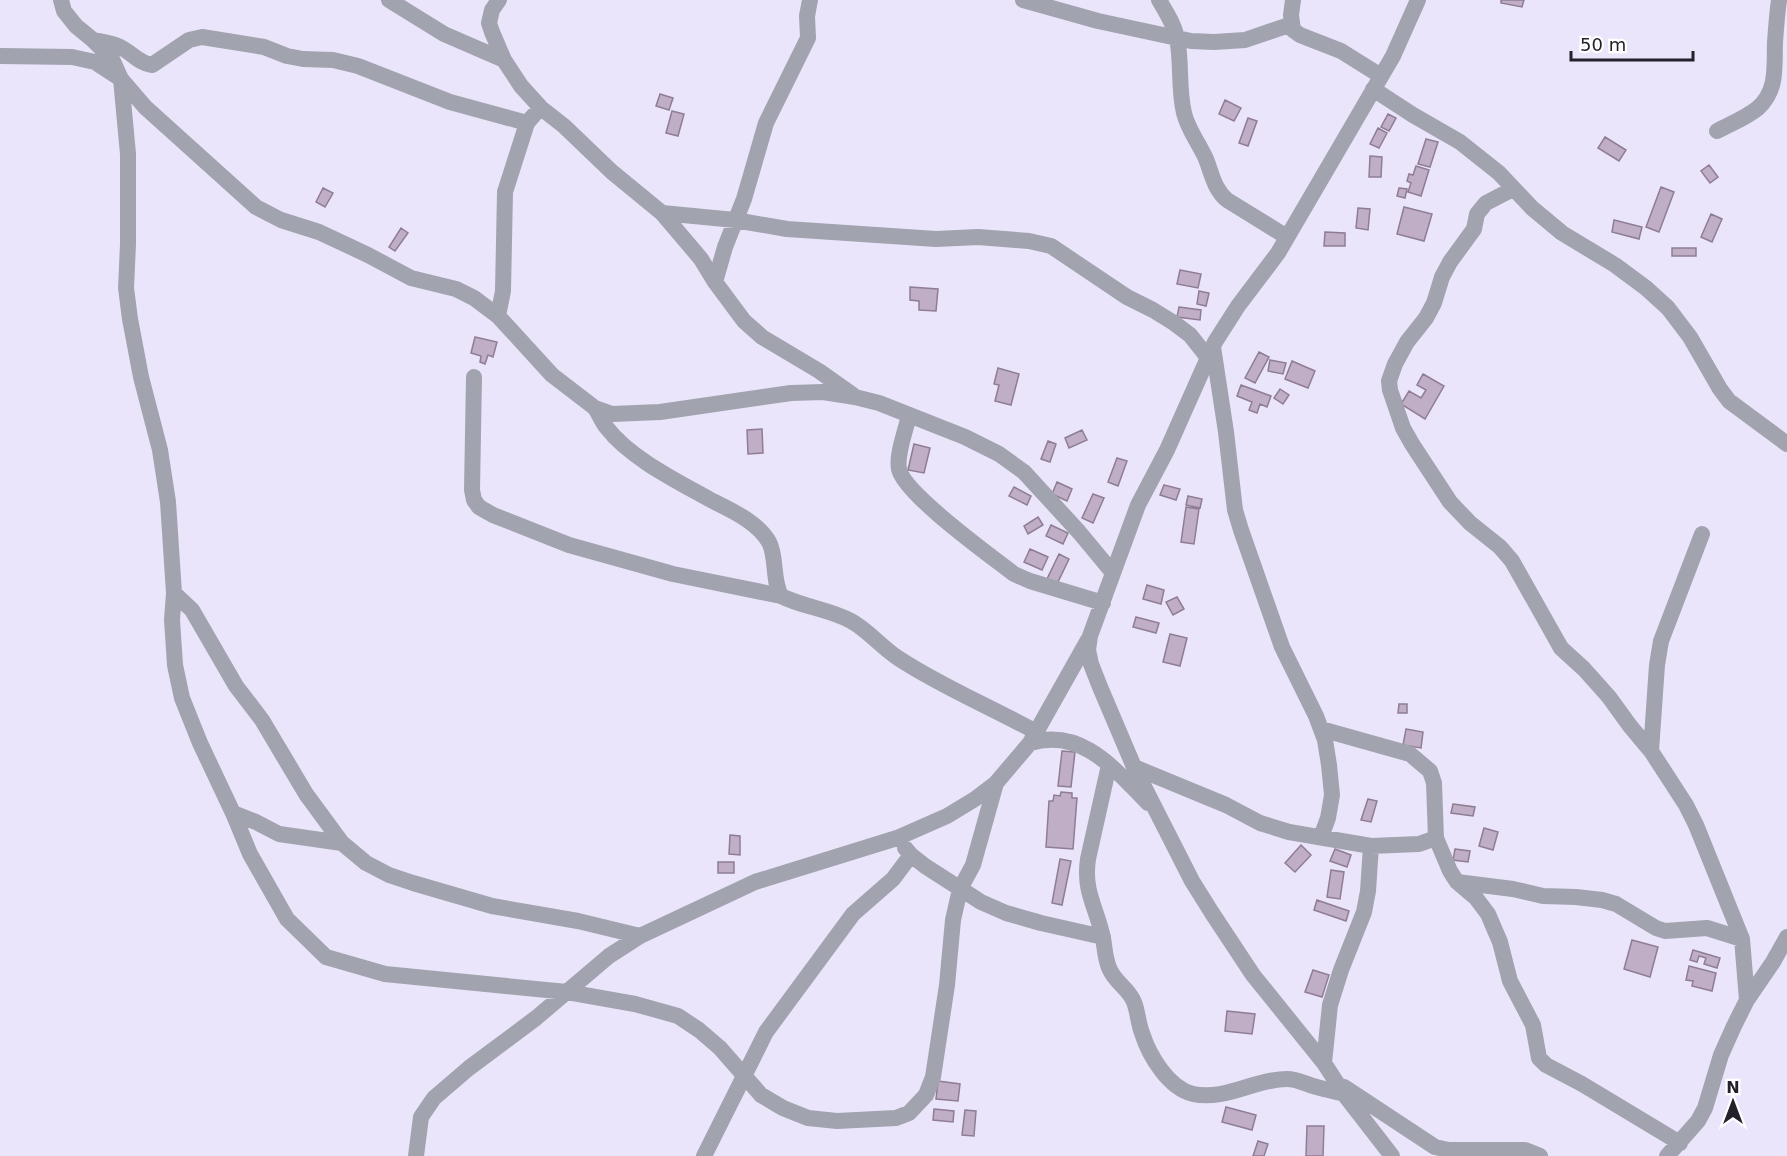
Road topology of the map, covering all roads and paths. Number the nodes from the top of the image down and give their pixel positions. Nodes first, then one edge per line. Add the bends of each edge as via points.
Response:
1 (61, 0) edge
2 (388, 0) edge
3 (499, 0) edge
4 (810, 0) edge
5 (1023, 0) edge
6 (1159, 0) edge
7 (1293, 0) edge
8 (1418, 0) edge
9 (1779, 0) edge
10 (1292, 24) junction
11 (1177, 38) junction
12 (93, 40) junction
13 (0, 56) edge
14 (504, 60) junction
15 (121, 79) junction
16 (1377, 83) junction
17 (541, 108) junction
18 (527, 123) junction
19 (1717, 131) dead end
20 (1513, 189) junction
21 (662, 213) junction
22 (735, 220) junction
23 (1287, 237) junction
24 (715, 282) junction
25 (498, 316) junction
26 (1211, 352) junction
27 (474, 377) dead end
28 (855, 397) junction
29 (595, 408) junction
30 (909, 415) junction
31 (1787, 444) edge
32 (1702, 534) dead end
33 (1113, 573) junction
34 (174, 593) junction
35 (781, 596) junction
36 (1102, 603) junction
37 (1089, 636) junction
38 (1321, 729) junction
39 (1033, 738) junction
40 (1651, 751) junction
41 (1109, 765) junction
42 (1134, 768) junction
43 (996, 783) junction
44 (233, 813) junction
45 (1159, 814) junction
46 (1321, 837) junction
47 (897, 838) junction
48 (1436, 838) junction
49 (342, 843) junction
50 (1371, 846) junction
51 (911, 855) junction
52 (1457, 882) junction
53 (960, 889) junction
54 (640, 936) junction
55 (1103, 937) junction
56 (1787, 937) edge
57 (1742, 939) junction
58 (567, 992) junction
59 (1747, 1000) junction
60 (1324, 1063) junction
61 (744, 1077) junction
62 (1341, 1089) junction
63 (1680, 1143) junction
64 (416, 1156) edge
65 (704, 1156) edge
66 (1392, 1156) edge
67 (1540, 1156) edge
68 (1667, 1156) edge

1 - 12 street via 64,11
2 - 14 street via 444,34
3 - 14 street via 489,23
4 - 22 street via 808,38 766,123
5 - 11 street
6 - 11 street
7 - 10 street
8 - 16 street
9 - 19 street via 1772,91 1756,110
10 - 11 street via 1245,40
10 - 16 street via 1300,35 1341,51
11 - 23 street via 1184,114 1220,194
12 - 15 street via 112,58
12 - 18 street via 123,48 152,65 189,40 202,37 303,59 333,60 450,102
13 - 15 street via 72,57 95,62
14 - 17 street
15 - 25 street via 145,107 256,207 319,232 411,278 456,289
15 - 34 street via 128,154 126,288 141,377 160,450
16 - 20 street via 1413,116 1460,142
16 - 23 street
17 - 18 street
17 - 21 street
18 - 25 street via 505,192 503,291
20 - 31 street via 1562,233 1615,265 1668,308 1729,401
20 - 40 street via 1486,203 1478,214 1474,229 1442,277 1426,318 1395,364 1390,390 1403,428 1450,502 1512,561 1561,648 1609,697
21 - 22 street
21 - 24 street
22 - 24 street
22 - 26 street via 835,233 936,240 978,237 1051,246 1174,323
23 - 26 street
24 - 28 street via 744,321 762,337 819,370
25 - 29 street via 552,375
26 - 33 street via 1138,505
26 - 38 street via 1235,510 1282,648
27 - 35 street via 472,490 479,507 578,548 673,574
28 - 29 street via 791,393 630,414 612,414
28 - 30 street
29 - 35 street via 607,428 628,449 759,531 769,542
30 - 33 street via 999,454 1024,472
30 - 36 street via 898,467 928,506 1014,574
32 - 40 street via 1661,641
33 - 36 street
34 - 44 street via 175,665 183,698
34 - 49 street via 192,610 236,686
35 - 39 street via 851,621 896,657
36 - 37 street
37 - 39 street
37 - 42 street via 1091,664
38 - 46 street via 1332,795
38 - 48 street via 1410,754 1422,763 1434,783
39 - 41 street via 1076,744
39 - 43 street
40 - 57 street via 1696,825
41 - 45 street
41 - 55 street via 1086,874
42 - 45 street
42 - 46 street via 1260,823
43 - 47 street via 947,816
43 - 53 street via 973,865
44 - 49 street via 279,834
44 - 58 street via 250,854 287,919 326,957 385,974
45 - 60 street via 1192,881 1253,975
46 - 50 street
47 - 51 street
47 - 54 street via 755,882
48 - 50 street via 1419,844
48 - 52 street
49 - 54 street via 366,864 413,884 492,906
50 - 60 street via 1364,912 1330,1005
51 - 53 street
51 - 61 street via 893,879 853,914 827,947 766,1032
52 - 57 street via 1544,896 1602,900 1617,904 1665,931 1707,928
52 - 63 street via 1488,914 1515,994 1533,1025 1539,1058
53 - 55 street via 1006,913
53 - 61 street via 933,1077 926,1095 909,1113 866,1121 808,1118 760,1095
54 - 58 street
55 - 62 street via 1110,969 1133,999 1147,1047 1181,1089 1206,1095 1289,1078
56 - 59 street
57 - 59 street
58 - 61 street via 678,1016 720,1048
58 - 64 street via 434,1098 421,1117
59 - 63 street via 1721,1055 1705,1108
60 - 62 street
61 - 65 street
62 - 66 street
62 - 67 street via 1435,1147 1525,1150
63 - 68 street

